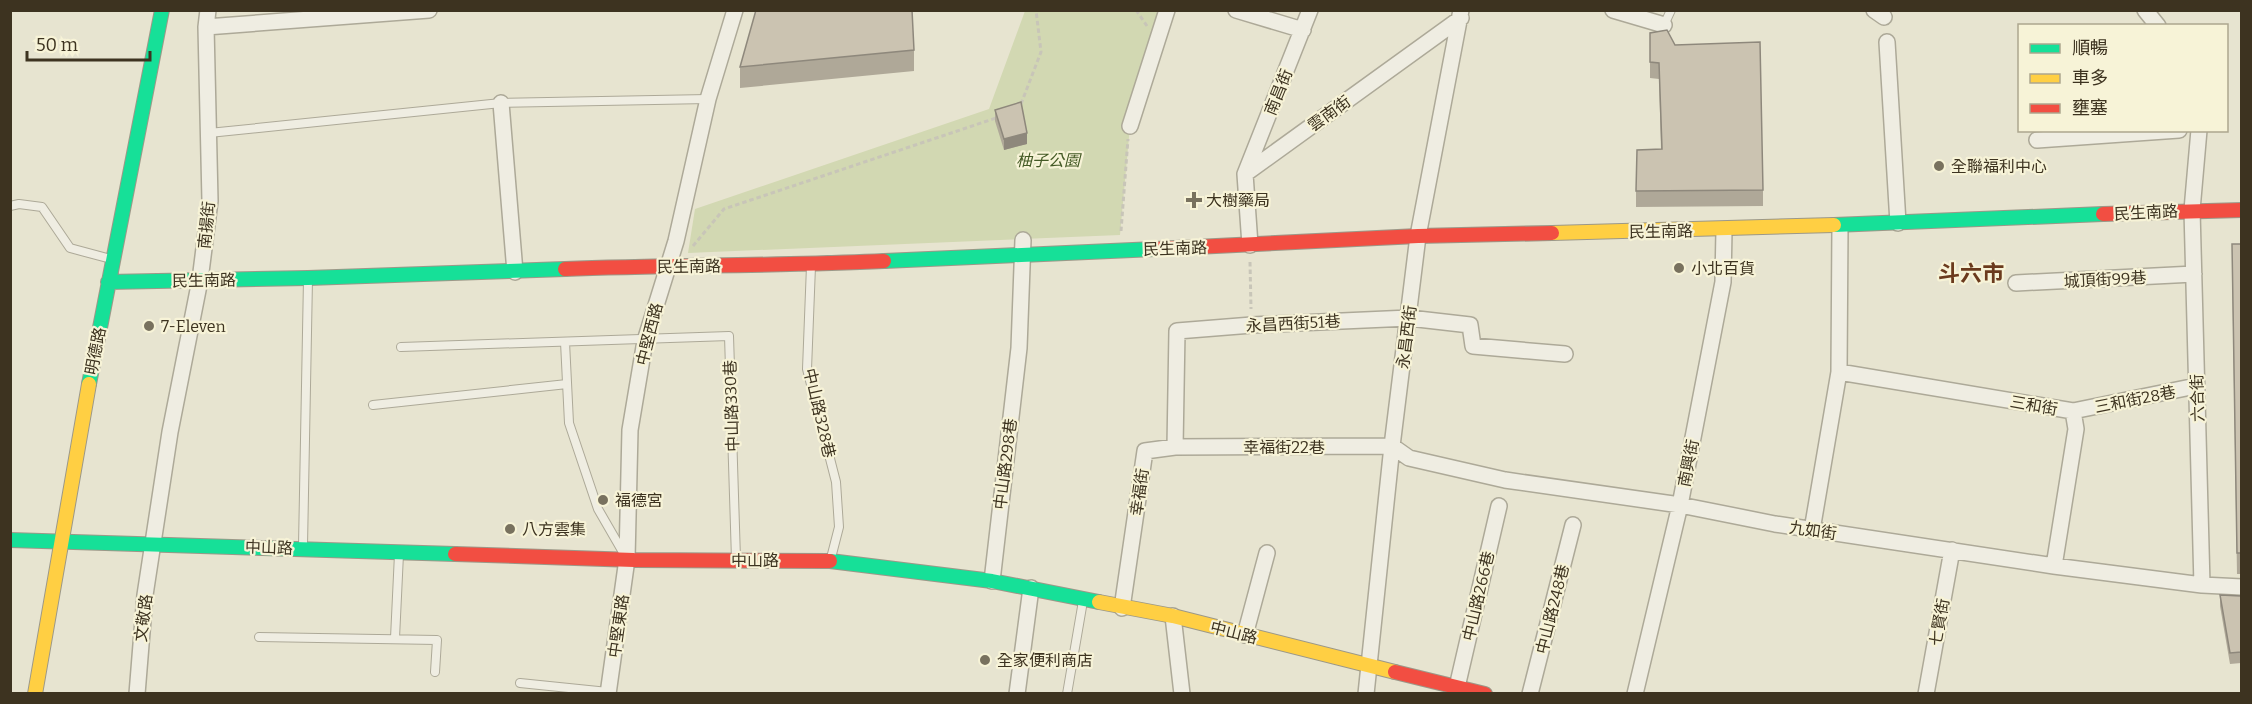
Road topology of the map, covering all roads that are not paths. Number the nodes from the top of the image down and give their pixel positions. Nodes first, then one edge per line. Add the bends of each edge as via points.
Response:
1 (162, 10) edge
2 (208, 10) edge
3 (429, 10) edge
4 (735, 10) edge
5 (1167, 10) edge
6 (1236, 10) edge
7 (1310, 10) edge
8 (1613, 10) edge
9 (1671, 10) edge
10 (2145, 10) edge
11 (1463, 13) edge
12 (2156, 24) edge
13 (1664, 25) joint
14 (206, 27) junction
15 (1303, 30) junction
16 (1887, 42) dead end
17 (708, 99) junction
18 (501, 104) junction
19 (1130, 126) road end
20 (2151, 132) edge
21 (2199, 132) edge
22 (209, 133) junction
23 (2037, 140) dead end
24 (1245, 174) junction
25 (10, 206) edge
26 (2192, 210) junction
27 (2241, 210) edge
28 (1898, 223) junction
29 (1840, 226) junction
30 (1724, 230) junction
31 (1418, 236) junction
32 (1250, 245) junction
33 (1023, 247) junction
34 (111, 259) junction
35 (811, 264) junction
36 (667, 265) junction
37 (515, 272) junction
38 (2194, 274) junction
39 (308, 278) junction
40 (200, 280) junction
41 (108, 282) junction
42 (2016, 283) dead end
43 (1409, 318) junction
44 (645, 341) junction
45 (565, 342) junction
46 (401, 347) dead end
47 (1564, 354) dead end
48 (1839, 372) junction
49 (567, 384) junction
50 (2196, 387) junction
51 (373, 405) dead end
52 (2073, 411) junction
53 (1392, 446) junction
54 (1175, 447) junction
55 (1680, 505) junction
56 (1499, 506) dead end
57 (1573, 525) dead end
58 (1812, 530) junction
59 (10, 540) edge
60 (59, 541) junction
61 (153, 543) junction
62 (303, 549) junction
63 (1952, 550) junction
64 (399, 552) junction
65 (1267, 553) dead end
66 (627, 559) junction
67 (736, 560) junction
68 (831, 561) junction
69 (2054, 566) junction
70 (992, 581) junction
71 (2202, 585) junction
72 (2241, 587) edge
73 (1031, 588) junction
74 (1083, 600) junction
75 (1122, 608) junction
76 (1173, 616) junction
77 (1245, 634) junction
78 (259, 637) dead end
79 (395, 638) junction
80 (1370, 666) junction
81 (435, 672) dead end
82 (520, 683) dead end
83 (1457, 687) junction
84 (35, 693) edge
85 (136, 693) edge
86 (608, 693) edge
87 (1017, 693) edge
88 (1067, 693) edge
89 (1182, 693) edge
90 (1366, 693) edge
91 (1485, 693) edge
92 (1530, 693) edge
93 (1635, 693) edge
94 (1926, 693) edge

1 - 34 street, 明德路
2 - 14 street, 南揚街
3 - 14 street
4 - 17 street, 中堅西路
5 - 19 street
6 - 15 street
7 - 15 street, 南昌街
8 - 13 street
9 - 13 lane
10 - 12 street
11 - 24 street, 雲南街
11 - 31 street, 永昌西街
14 - 22 street, 南揚街
15 - 24 street, 南昌街
16 - 28 street
17 - 18 lane
17 - 36 street, 中堅西路
18 - 22 lane
18 - 37 street
20 - 23 street
21 - 26 street, 六合街
22 - 40 street, 南揚街 via 210,201
24 - 32 street
25 - 34 lane via 42,207 70,248
26 - 27 street, 民生南路
26 - 28 street, 民生南路
26 - 38 street, 六合街
28 - 29 street, 民生南路
29 - 30 street, 民生南路
29 - 48 street
30 - 31 street, 民生南路
30 - 55 street, 南興街 via 1723,282
31 - 32 street, 民生南路
31 - 43 street, 永昌西街
32 - 33 street, 民生南路 via 1120,250
33 - 35 street, 民生南路
33 - 70 street, 中山路298巷 via 1019,348
34 - 41 street, 明德路
35 - 36 street, 民生南路
35 - 68 lane, 中山路328巷 via 807,369 836,482 839,527
36 - 37 street, 民生南路
36 - 44 street, 中堅西路
37 - 39 street, 民生南路
38 - 42 street, 城頂街99巷
38 - 50 street, 六合街
39 - 40 street, 民生南路
39 - 62 lane
40 - 41 street, 民生南路
40 - 61 street, 南揚街
41 - 60 street, 明德路
43 - 47 street, 永昌西街51巷 via 1470,325 1473,346
43 - 53 street, 永昌西街
43 - 54 street, 永昌西街51巷 via 1177,331
44 - 45 lane
44 - 66 street, 中堅西路 via 630,430
44 - 67 lane, 中山路330巷 via 729,336
45 - 46 lane
45 - 49 lane
48 - 52 street, 三和街
48 - 58 street
49 - 51 lane
49 - 66 lane via 569,423 598,509
50 - 52 street, 三和街28巷
50 - 71 street, 六合街
52 - 69 street, 三和街 via 2076,429
53 - 54 street, 幸福街22巷
53 - 55 street, 九如街 via 1409,458 1505,480
53 - 80 street, 永昌西街
54 - 75 street, 幸福街 via 1145,451
55 - 58 street, 九如街
55 - 93 street, 南興街
56 - 83 street, 中山路266巷
57 - 92 street, 中山路248巷
58 - 63 street, 九如街
59 - 60 street, 中山路
60 - 61 street, 中山路
60 - 84 street, 明德路
61 - 62 street, 中山路
61 - 85 street, 文敬路
62 - 64 street, 中山路
63 - 69 street, 九如街
63 - 94 street, 七賢街
64 - 66 street, 中山路
64 - 79 lane
65 - 77 street
66 - 67 street, 中山路
66 - 86 street, 中堅東路
67 - 68 street, 中山路
68 - 70 street, 中山路
69 - 71 street, 九如街
70 - 73 street, 中山路
71 - 72 street, 九如街
73 - 74 street, 中山路
73 - 87 street
74 - 75 street, 中山路
74 - 88 lane
75 - 76 street, 中山路
76 - 77 street, 中山路
76 - 89 street
77 - 80 street, 中山路
78 - 79 lane
79 - 81 lane via 436,640
80 - 83 street, 中山路
80 - 90 street, 永昌西街
82 - 86 lane
83 - 91 street, 中山路

